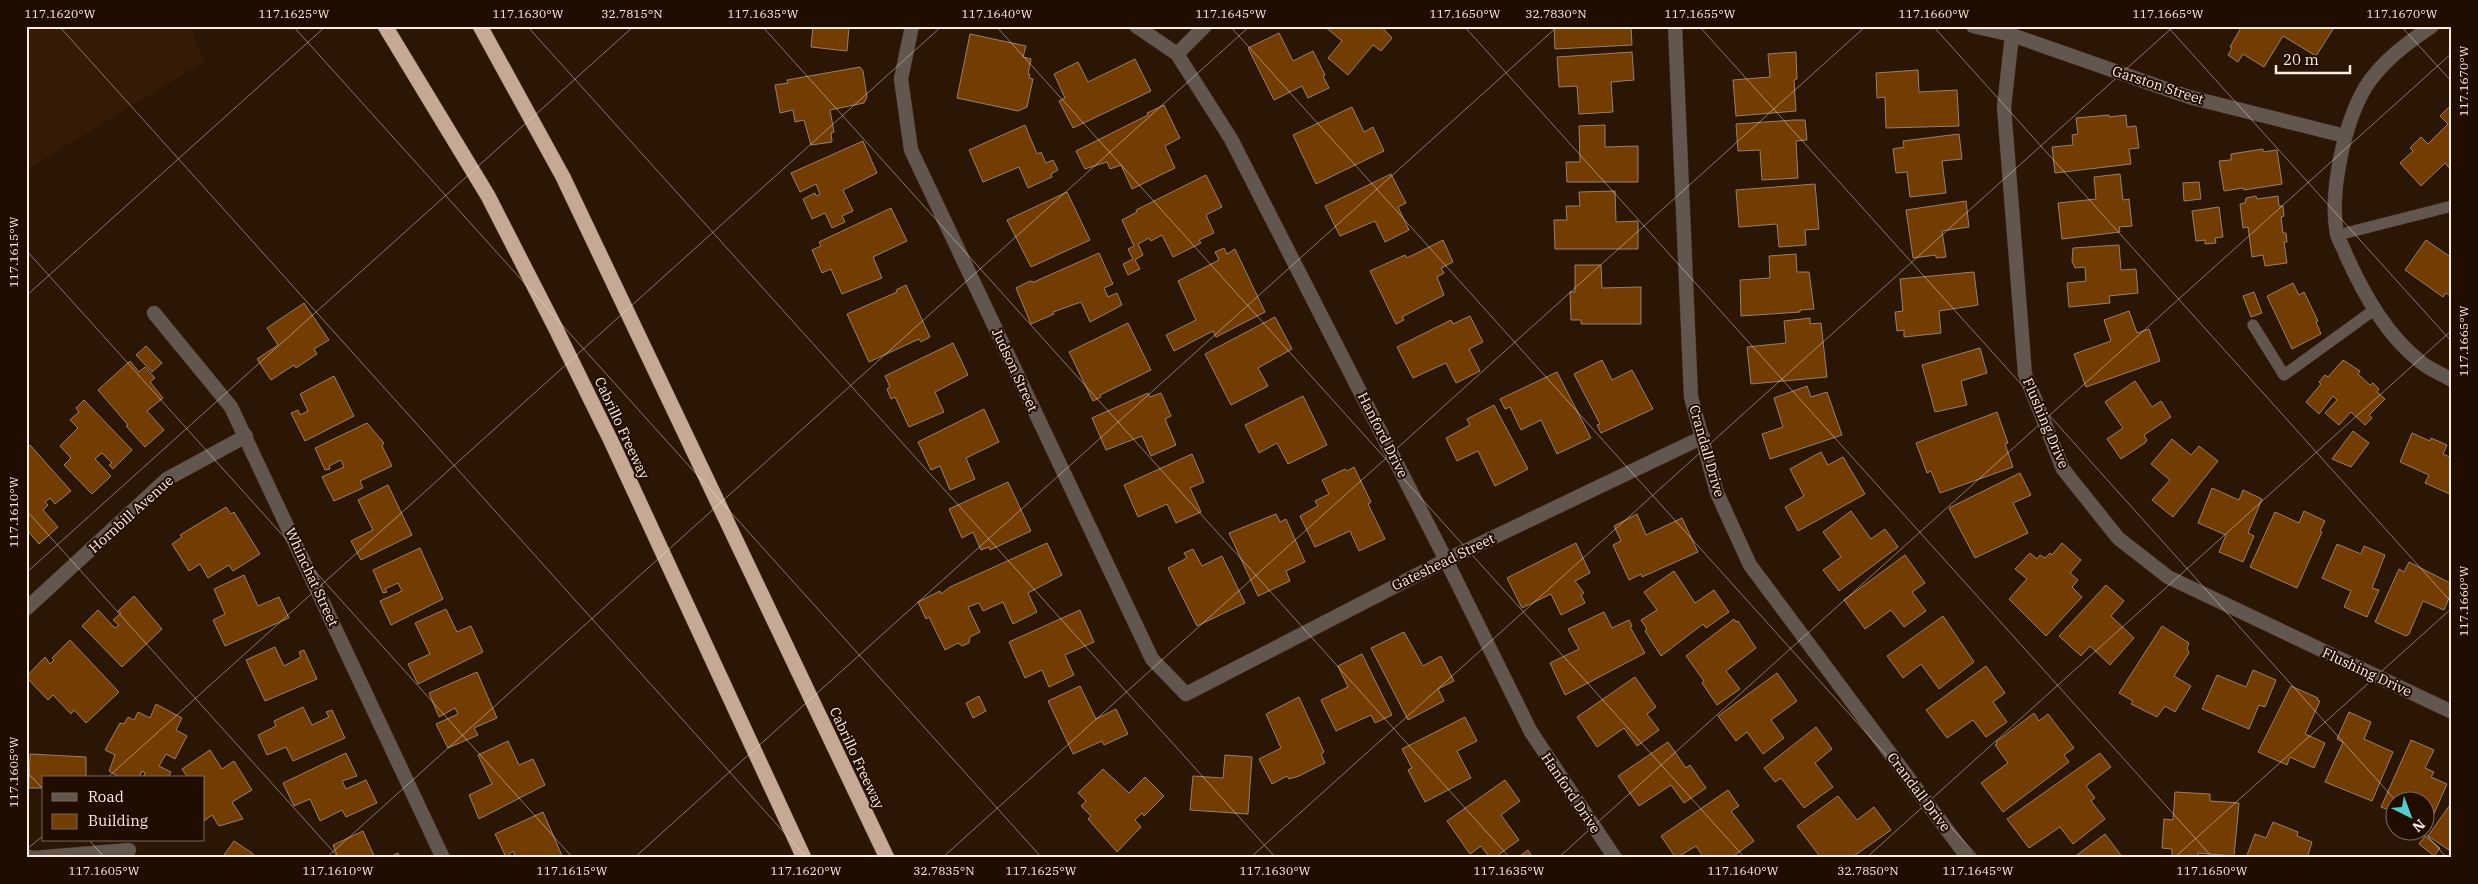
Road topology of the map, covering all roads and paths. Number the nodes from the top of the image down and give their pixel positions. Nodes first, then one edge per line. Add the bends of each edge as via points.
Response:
1 (385, 26) edge
2 (480, 26) edge
3 (912, 26) edge
4 (1136, 26) edge
5 (1205, 26) edge
6 (1675, 26) edge
7 (1973, 26) edge
8 (2432, 26) edge
9 (2012, 35) junction
10 (1177, 54) junction
11 (2345, 136) junction
12 (2452, 206) edge
13 (2338, 235) junction
14 (2374, 310) junction
15 (154, 313) dead end
16 (2253, 325) dead end
17 (2452, 380) edge
18 (246, 436) junction
19 (1703, 438) junction
20 (1446, 560) junction
21 (26, 609) edge
22 (1186, 694) joint
23 (2452, 712) edge
24 (129, 850) dead end
25 (26, 856) edge
26 (443, 858) edge
27 (804, 858) edge
28 (887, 858) edge
29 (1615, 858) edge
30 (1968, 858) edge

1 - 27 highway, Cabrillo Freeway via 488,196 554,324
2 - 28 highway, Cabrillo Freeway via 563,177
3 - 22 street, Judson Street via 901,79 911,150 1152,659
4 - 10 street, Hanford Drive
5 - 10 street
6 - 19 street, Crandall Drive via 1692,397
7 - 9 street, Garston Street
8 - 11 street via 2400,48 2366,88
9 - 11 street, Garston Street via 2190,97
9 - 23 street, Flushing Drive via 2004,106 2025,374 2063,468 2118,538 2168,578
10 - 20 street, Hanford Drive via 1231,139
11 - 13 street via 2335,186
12 - 13 lane
13 - 14 street
14 - 16 lane via 2284,375
14 - 17 street via 2394,336 2422,363
15 - 18 street, Whinchat Street via 231,407
18 - 21 street, Hornbill Avenue via 167,479
18 - 26 street, Whinchat Street
19 - 20 street, Gateshead Street
19 - 30 street, Crandall Drive via 1717,493 1750,565
20 - 22 street, Gateshead Street
20 - 29 street, Hanford Drive via 1531,732
24 - 25 street

